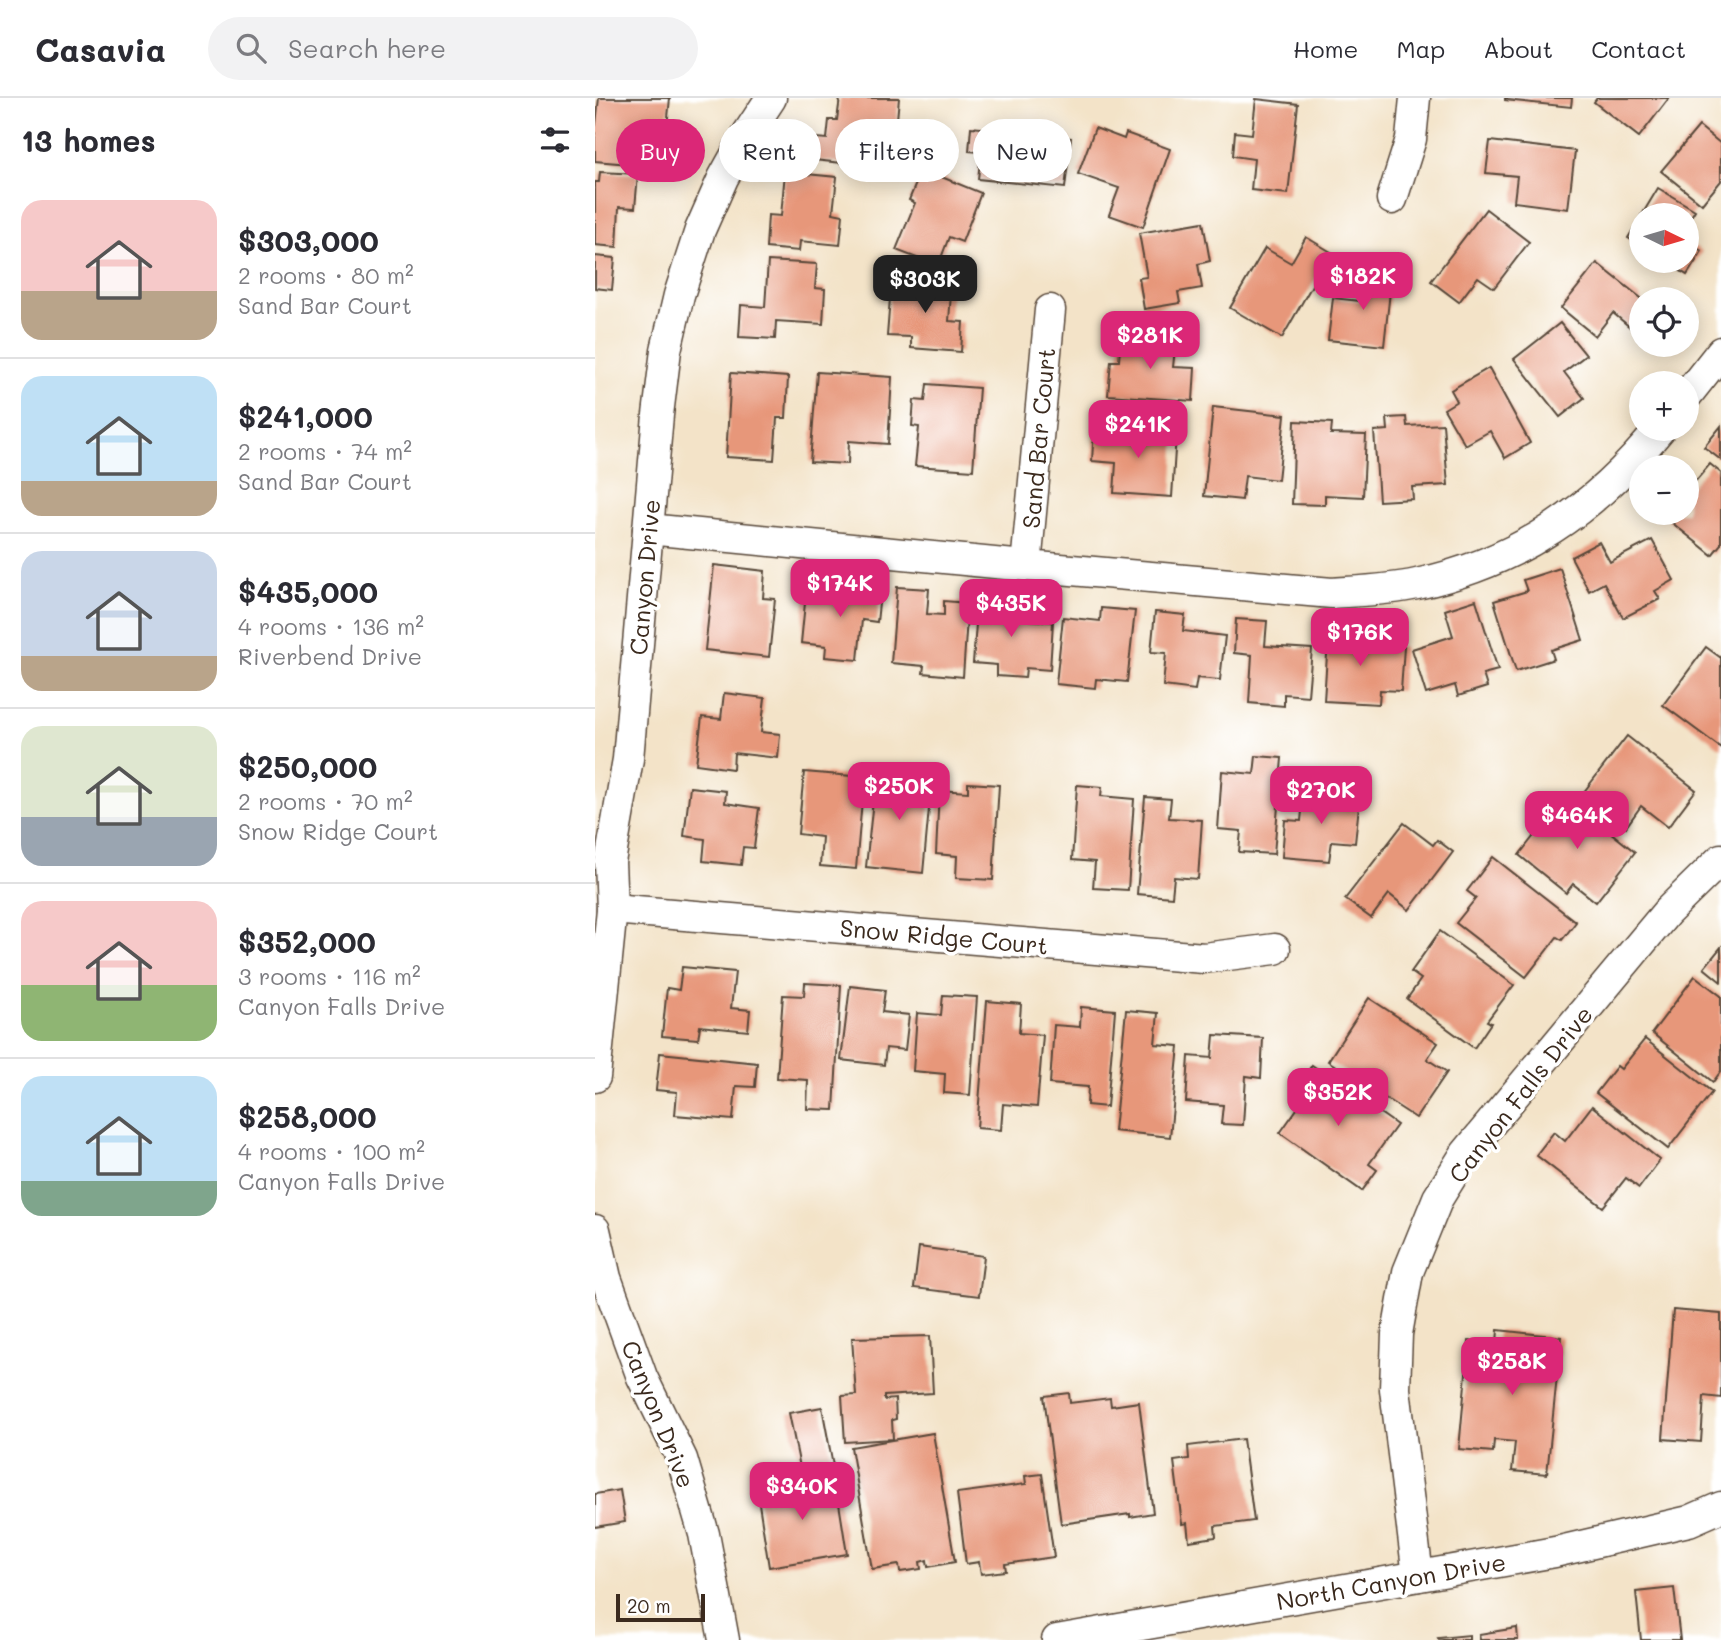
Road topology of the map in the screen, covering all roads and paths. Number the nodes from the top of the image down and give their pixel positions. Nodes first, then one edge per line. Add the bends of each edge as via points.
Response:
1 (771, 98) edge
2 (1415, 98) edge
3 (1392, 199) dead end
4 (1050, 310) dead end
5 (1721, 352) edge
6 (1699, 379) edge
7 (1650, 441) edge
8 (648, 529) junction
9 (1026, 566) junction
10 (1721, 859) edge
11 (612, 909) junction
12 (1275, 949) dead end
13 (595, 1077) edge
14 (595, 1230) edge
15 (1721, 1507) edge
16 (1418, 1576) junction
17 (724, 1640) edge
18 (1057, 1640) edge

1 - 8 street, Canyon Drive via 723,178 679,295 666,351
2 - 3 street via 1411,139
4 - 9 street, Sand Bar Court
5 - 6 street
7 - 9 street via 1601,491 1535,540 1503,556 1416,584 1332,593
8 - 9 street
8 - 11 street, Canyon Drive via 628,759 610,862
10 - 16 street, Canyon Falls Drive via 1667,912 1466,1153 1439,1198 1408,1272 1397,1334 1395,1389
11 - 12 street, Snow Ridge Court via 1205,958
11 - 13 street, Canyon Drive
14 - 17 street, Canyon Drive via 606,1278 638,1364 682,1459 704,1534
15 - 16 street, North Canyon Drive via 1689,1521 1555,1552
16 - 18 street, North Canyon Drive

